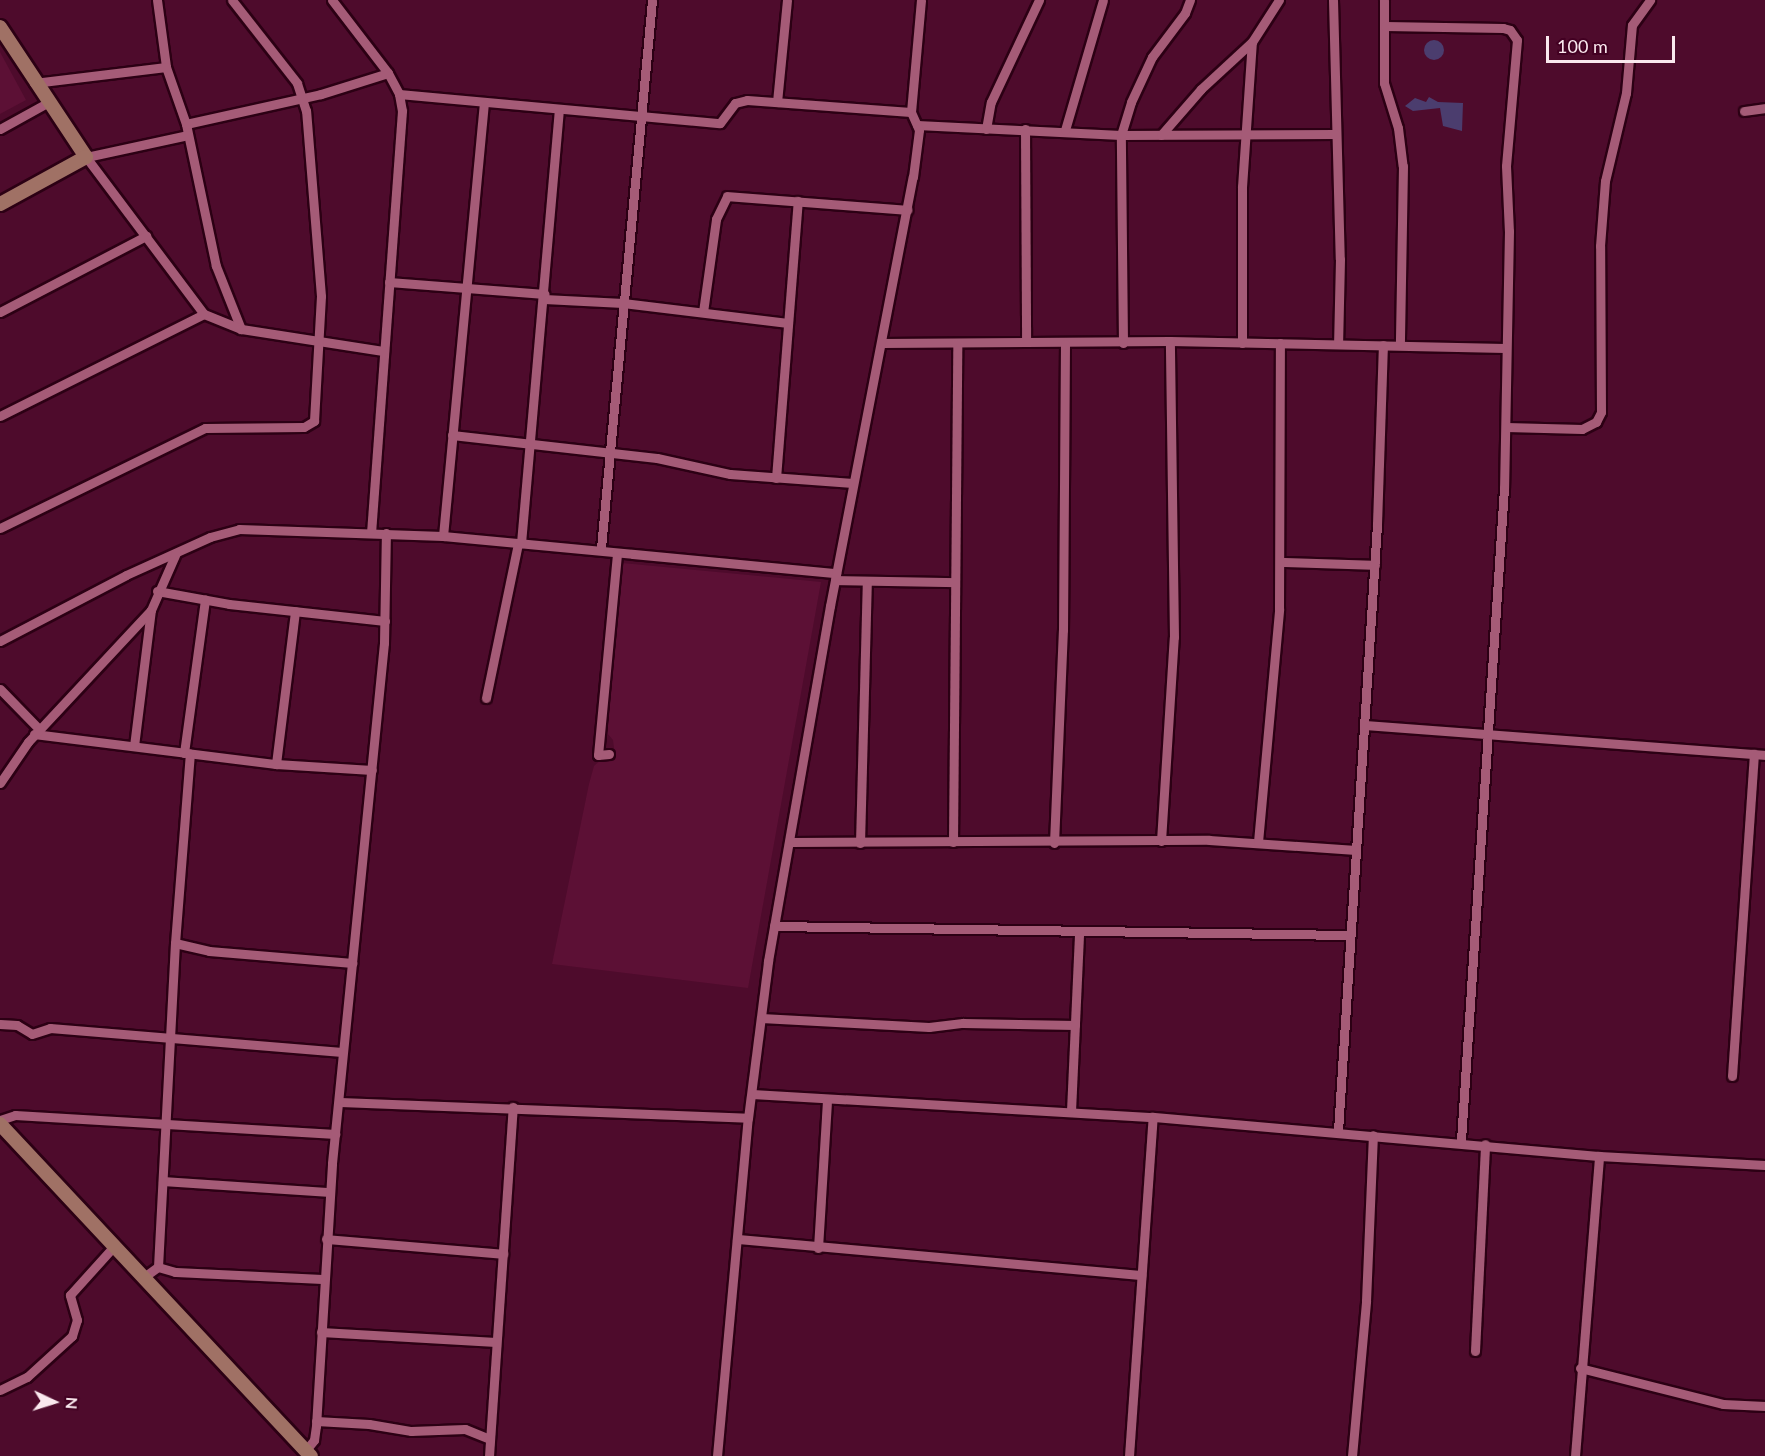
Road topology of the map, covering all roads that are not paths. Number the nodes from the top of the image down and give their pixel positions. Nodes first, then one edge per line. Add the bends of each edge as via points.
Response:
1 (157, 0) edge
2 (232, 0) edge
3 (332, 0) edge
4 (652, 0) edge
5 (787, 0) edge
6 (921, 0) edge
7 (1040, 0) edge
8 (1103, 0) edge
9 (1190, 0) edge
10 (1279, 0) edge
11 (1333, 0) edge
12 (1384, 0) edge
13 (1650, 0) edge
14 (1385, 26) junction
15 (0, 27) edge
16 (1252, 42) junction
17 (166, 67) junction
18 (388, 73) junction
19 (34, 83) junction
20 (399, 94) junction
21 (302, 97) junction
22 (777, 102) junction
23 (47, 103) junction
24 (484, 104) junction
25 (1765, 108) edge
26 (559, 110) junction
27 (1744, 111) dead end
28 (910, 112) junction
29 (638, 116) junction
30 (186, 124) junction
31 (918, 124) junction
32 (0, 129) edge
33 (986, 129) junction
34 (1025, 129) junction
35 (1065, 129) junction
36 (1246, 134) junction
37 (188, 135) junction
38 (1122, 135) junction
39 (1161, 135) junction
40 (1335, 135) junction
41 (86, 157) junction
42 (798, 201) junction
43 (0, 204) edge
44 (907, 210) junction
45 (146, 236) junction
46 (389, 282) junction
47 (466, 290) junction
48 (544, 296) junction
49 (623, 303) junction
50 (0, 312) edge
51 (703, 312) junction
52 (204, 314) junction
53 (788, 323) junction
54 (241, 329) junction
55 (321, 340) junction
56 (1026, 341) junction
57 (1170, 341) junction
58 (881, 343) junction
59 (957, 343) junction
60 (1123, 343) junction
61 (1242, 343) junction
62 (1280, 343) junction
63 (1065, 344) junction
64 (1338, 344) junction
65 (1383, 345) junction
66 (1400, 345) junction
67 (1505, 348) junction
68 (383, 351) junction
69 (0, 416) edge
70 (1506, 427) junction
71 (452, 435) junction
72 (531, 445) junction
73 (608, 453) junction
74 (776, 478) junction
75 (853, 483) junction
76 (0, 528) edge
77 (370, 533) junction
78 (386, 533) junction
79 (443, 536) junction
80 (520, 543) junction
81 (601, 548) junction
82 (176, 553) junction
83 (616, 553) junction
84 (1281, 562) junction
85 (1375, 565) junction
86 (836, 577) junction
87 (867, 581) junction
88 (955, 582) junction
89 (157, 591) junction
90 (205, 599) junction
91 (151, 610) junction
92 (295, 611) junction
93 (385, 621) junction
94 (0, 641) edge
95 (0, 689) edge
96 (486, 698) dead end
97 (1365, 725) junction
98 (37, 732) junction
99 (1488, 732) junction
100 (134, 746) junction
101 (187, 753) junction
102 (609, 754) dead end
103 (1754, 754) junction
104 (1765, 755) edge
105 (276, 764) junction
106 (372, 770) junction
107 (0, 783) edge
108 (1161, 841) junction
109 (790, 842) junction
110 (953, 842) junction
111 (1258, 842) junction
112 (860, 843) junction
113 (1054, 843) junction
114 (1356, 850) junction
115 (774, 926) junction
116 (1079, 932) junction
117 (1350, 935) junction
118 (175, 943) junction
119 (352, 963) junction
120 (761, 1018) junction
121 (0, 1024) edge
122 (1074, 1025) junction
123 (171, 1038) junction
124 (342, 1052) junction
125 (1732, 1076) dead end
126 (752, 1094) junction
127 (827, 1100) junction
128 (340, 1102) junction
129 (513, 1107) junction
130 (1071, 1112) junction
131 (1153, 1117) junction
132 (748, 1118) junction
133 (0, 1122) edge
134 (167, 1124) junction
135 (1338, 1131) junction
136 (335, 1134) junction
137 (1373, 1135) junction
138 (1461, 1141) junction
139 (1485, 1144) junction
140 (1599, 1156) junction
141 (1765, 1165) edge
142 (163, 1181) junction
143 (330, 1192) junction
144 (326, 1239) junction
145 (737, 1239) junction
146 (115, 1245) junction
147 (818, 1248) junction
148 (503, 1254) junction
149 (158, 1267) junction
150 (1141, 1275) junction
151 (144, 1277) junction
152 (323, 1280) junction
153 (321, 1332) junction
154 (496, 1342) junction
155 (1475, 1351) dead end
156 (1580, 1368) junction
157 (0, 1390) edge
158 (1765, 1406) edge
159 (316, 1421) junction
160 (490, 1439) junction
161 (308, 1453) edge
162 (489, 1456) edge
163 (717, 1456) edge
164 (1129, 1456) edge
165 (1352, 1456) edge
166 (1575, 1456) edge

1 - 17 street
2 - 21 street via 297,82
3 - 18 street
4 - 29 street
5 - 22 street
6 - 28 street
7 - 33 street via 991,102
8 - 35 street
9 - 38 street via 1185,13 1152,57 1131,102
10 - 16 street
11 - 40 street
12 - 14 street
13 - 70 street via 1632,25 1626,93 1605,181 1600,246 1601,412 1596,422 1582,429
14 - 66 street via 1384,83 1398,128 1403,166
14 - 67 street via 1503,27 1517,40 1506,166 1509,231
15 - 19 street
16 - 36 street
16 - 39 street via 1201,89
17 - 19 street
17 - 30 street
18 - 20 street
18 - 21 street via 342,89
19 - 23 street
20 - 24 street
20 - 46 street via 400,162
21 - 30 street
21 - 55 street via 317,234
22 - 28 street
22 - 29 street via 738,101 720,123
23 - 32 street
23 - 41 street
24 - 26 street
24 - 47 street
25 - 27 street
26 - 29 street
26 - 48 street
28 - 31 street
29 - 49 street
30 - 37 street
31 - 33 street
31 - 44 street
33 - 34 street
34 - 35 street
34 - 56 street
35 - 38 street
36 - 39 street
36 - 40 street
36 - 61 street
37 - 41 street
37 - 54 street via 220,282
38 - 39 street
38 - 60 street
40 - 64 street via 1340,259
41 - 43 street
41 - 45 street
42 - 44 street
42 - 51 street via 725,197 716,219
42 - 53 street
44 - 58 street
45 - 50 street
45 - 52 street
46 - 47 street
46 - 68 street
47 - 48 street
47 - 71 street
48 - 49 street
48 - 72 street
49 - 51 street
49 - 73 street
51 - 53 street
52 - 54 street
52 - 69 street
53 - 74 street
54 - 55 street
55 - 68 street
55 - 76 street via 312,425 205,428
56 - 59 street
56 - 63 street
57 - 60 street
57 - 61 street
57 - 108 street via 1174,637
58 - 59 street
58 - 75 street
59 - 88 street
60 - 63 street
61 - 62 street
62 - 64 street
62 - 84 street
63 - 113 street via 1063,640
64 - 65 street
65 - 66 street
65 - 85 street
66 - 67 street
67 - 70 street
68 - 77 street
70 - 99 street
71 - 72 street
71 - 79 street
72 - 73 street
72 - 80 street
73 - 74 street
73 - 81 street
74 - 75 street
75 - 86 street
77 - 78 street
77 - 82 street via 239,529
78 - 79 street
78 - 93 street
79 - 80 street
80 - 81 street
80 - 96 street
81 - 83 street
82 - 89 street
82 - 94 street
83 - 86 street
83 - 102 street via 598,755
84 - 85 street
84 - 111 street
85 - 97 street
86 - 87 street
86 - 109 street
87 - 88 street
87 - 112 street
88 - 110 street
89 - 90 street
89 - 91 street
90 - 92 street
90 - 101 street
91 - 98 street
91 - 100 street
92 - 93 street
92 - 105 street
93 - 106 street
95 - 98 street
97 - 99 street
97 - 114 street
98 - 100 street
98 - 107 street
99 - 103 street
99 - 138 street
100 - 101 street
101 - 105 street
101 - 118 street
103 - 104 street
103 - 125 street
105 - 106 street
106 - 119 street via 362,834
108 - 111 street
108 - 113 street
109 - 112 street
109 - 115 street
110 - 112 street
110 - 113 street
111 - 114 street
114 - 117 street
115 - 116 street via 904,925
115 - 120 street
116 - 117 street
116 - 122 street
117 - 135 street
118 - 119 street via 209,951
118 - 123 street
119 - 124 street
120 - 122 street via 929,1028 963,1023
120 - 126 street
121 - 123 street via 17,1025 32,1034 50,1028
122 - 130 street
123 - 124 street
123 - 134 street
124 - 128 street
126 - 127 street
126 - 132 street
127 - 130 street
127 - 147 street
128 - 129 street
128 - 136 street
129 - 132 street
129 - 148 street
130 - 131 street
131 - 135 street
131 - 150 street
132 - 145 street
133 - 134 street via 15,1114
133 - 146 street
134 - 136 street
134 - 142 street
135 - 137 street
136 - 143 street
137 - 138 street
137 - 165 street via 1366,1301
138 - 139 street
139 - 140 street
139 - 155 street
140 - 141 street
140 - 156 street
142 - 143 street
142 - 149 street
143 - 144 street
144 - 148 street
144 - 152 street
145 - 147 street
145 - 163 street
146 - 151 street
146 - 157 street via 70,1295 77,1320 72,1336 27,1377
147 - 150 street via 995,1259
148 - 154 street
149 - 151 street
149 - 152 street via 175,1272
150 - 164 street
151 - 161 street
152 - 153 street
153 - 154 street
153 - 159 street
154 - 160 street
156 - 158 street via 1723,1404
156 - 166 street
159 - 160 street via 411,1431 465,1429
159 - 161 street
160 - 162 street

